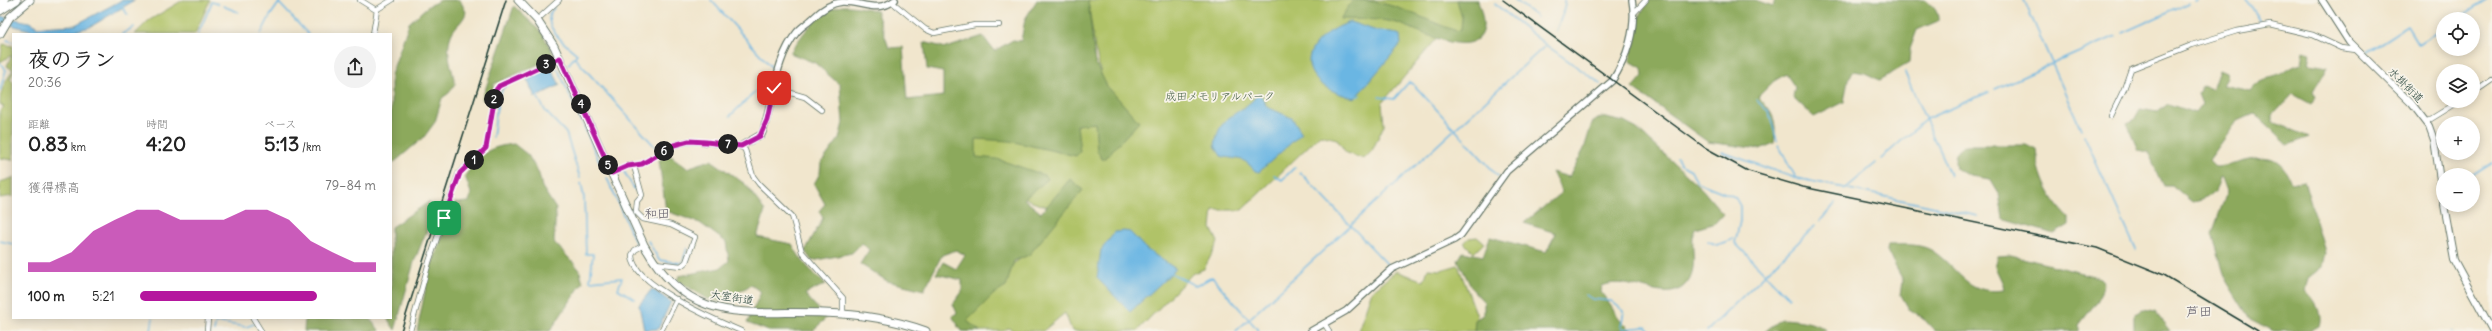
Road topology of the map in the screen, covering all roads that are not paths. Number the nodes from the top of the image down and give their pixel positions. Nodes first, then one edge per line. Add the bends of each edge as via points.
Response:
1 (5, 0) edge
2 (17, 0) edge
3 (30, 0) edge
4 (360, 0) edge
5 (392, 0) edge
6 (518, 0) edge
7 (559, 0) edge
8 (1632, 0) edge
9 (1646, 0) edge
10 (2322, 0) edge
11 (893, 1) edge
12 (0, 3) edge
13 (377, 10) junction
14 (0, 11) edge
15 (1634, 13) junction
16 (537, 20) junction
17 (999, 26) dead end
18 (373, 33) edge
19 (0, 34) edge
20 (2356, 50) junction
21 (560, 58) junction
22 (2492, 80) edge
23 (774, 88) junction
24 (2480, 88) edge
25 (2449, 108) edge
26 (822, 110) dead end
27 (2110, 116) dead end
28 (2426, 122) junction
29 (741, 146) junction
30 (634, 166) junction
31 (2438, 168) edge
32 (612, 173) junction
33 (2445, 212) edge
34 (644, 245) junction
35 (655, 263) junction
36 (676, 299) junction
37 (842, 314) junction
38 (208, 319) edge
39 (255, 319) edge
40 (1324, 323) junction
41 (2492, 330) edge
42 (207, 331) edge
43 (261, 331) edge
44 (410, 331) edge
45 (661, 331) edge
46 (741, 331) edge
47 (926, 331) edge
48 (1311, 331) edge
49 (1329, 331) edge

1 - 12 main road
2 - 14 main road
3 - 19 main road via 10,17
4 - 13 street
5 - 13 street
6 - 16 main road, 大室街道
7 - 16 street
8 - 15 street
9 - 15 street
10 - 20 main road, 水掛街道
11 - 17 street via 925,29 934,33 976,25
11 - 23 street via 876,8 840,2 817,15 796,32 785,53
13 - 18 street
15 - 40 street via 1625,56 1612,81 1508,171 1466,230 1454,240 1392,268 1346,311
16 - 21 main road, 大室街道 via 547,32
20 - 27 street via 2345,49 2313,35 2270,25 2237,31 2171,52 2131,69
20 - 28 main road, 水掛街道 via 2412,104
21 - 32 main road, 大室街道
21 - 44 street via 506,82 496,90 486,148 460,173 429,262
22 - 24 street
23 - 26 street via 805,97
23 - 29 street via 762,134
25 - 28 street
28 - 31 main road, 水掛街道 via 2434,140
29 - 30 street via 689,141 674,145
29 - 37 street via 745,150 758,184 792,216 802,252 843,298
30 - 32 street
30 - 35 street via 642,196 637,201 636,212 643,219 671,225 695,237 686,262 681,266
32 - 34 main road, 大室街道
33 - 41 main road via 2454,260
34 - 35 main road, 大室街道
34 - 36 street via 633,252 633,262 642,276
35 - 37 main road, 大室街道 via 683,292 713,307 737,312
36 - 45 street
36 - 46 street
37 - 47 main road, 大室街道 via 894,321
38 - 42 street
39 - 43 street
40 - 48 street
40 - 49 street

